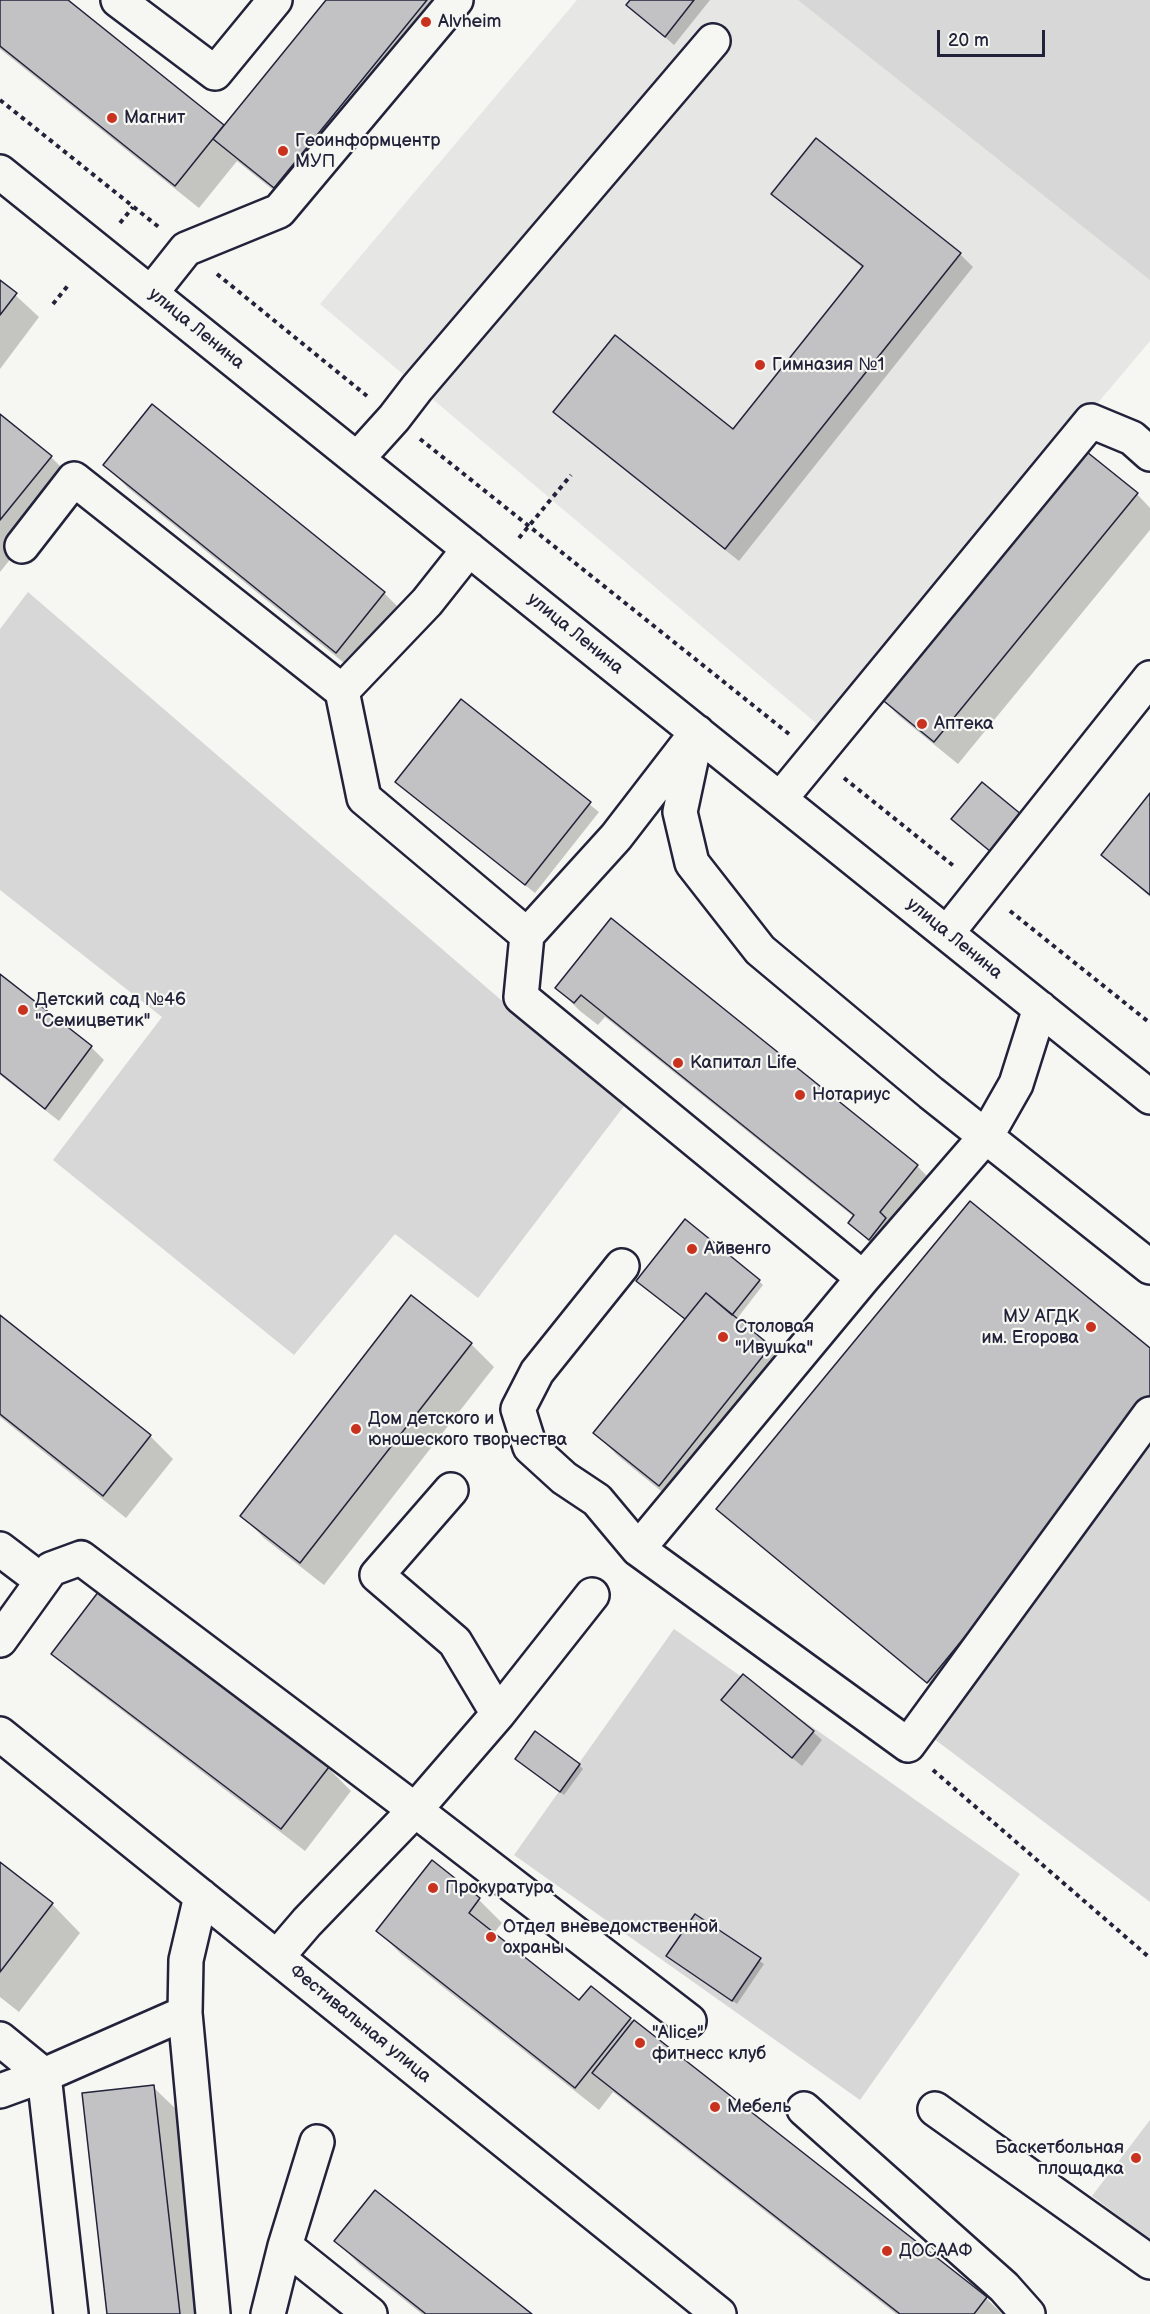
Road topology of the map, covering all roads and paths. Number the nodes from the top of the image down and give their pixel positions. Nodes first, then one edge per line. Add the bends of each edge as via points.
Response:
1 (118, 0) edge
2 (275, 0) edge
3 (456, 0) edge
4 (713, 41) dead end
5 (0, 100) edge
6 (0, 172) edge
7 (134, 207) junction
8 (120, 224) dead end
9 (186, 249) junction
10 (70, 283) dead end
11 (151, 293) junction
12 (53, 304) dead end
13 (394, 418) junction
14 (1150, 454) edge
15 (357, 459) junction
16 (571, 475) dead end
17 (529, 525) junction
18 (519, 538) dead end
19 (22, 546) dead end
20 (470, 549) junction
21 (1150, 678) edge
22 (342, 691) junction
23 (697, 732) junction
24 (815, 755) junction
25 (780, 799) junction
26 (983, 889) junction
27 (947, 933) junction
28 (527, 935) junction
29 (1040, 1008) junction
30 (1150, 1023) edge
31 (1150, 1097) edge
32 (987, 1135) junction
33 (622, 1266) dead end
34 (1150, 1267) edge
35 (863, 1278) junction
36 (1150, 1414) edge
37 (451, 1490) dead end
38 (0, 1549) edge
39 (638, 1549) junction
40 (42, 1581) junction
41 (592, 1595) dead end
42 (0, 1641) edge
43 (498, 1714) junction
44 (0, 1734) edge
45 (908, 1745) junction
46 (415, 1810) junction
47 (201, 1896) junction
48 (278, 1957) junction
49 (1150, 1958) edge
50 (185, 2013) junction
51 (689, 2021) dead end
52 (0, 2038) edge
53 (44, 2075) junction
54 (0, 2091) edge
55 (804, 2109) dead end
56 (935, 2109) dead end
57 (317, 2142) dead end
58 (285, 2246) junction
59 (1150, 2262) edge
60 (71, 2314) edge
61 (213, 2314) edge
62 (268, 2314) edge
63 (370, 2314) edge
64 (719, 2314) edge
65 (1028, 2314) edge

1 - 2 street via 215,73
3 - 9 street via 279,211
4 - 13 street
5 - 7 path
6 - 11 street, улица Ленина
7 - 8 path
7 - 9 path
9 - 11 street
9 - 13 path
10 - 12 path
11 - 15 street, улица Ленина
13 - 15 street
13 - 17 path
14 - 24 street via 1132,438 1091,421
15 - 20 street, улица Ленина
16 - 17 path
17 - 18 path
17 - 24 path
19 - 22 street via 74,479
20 - 22 street via 427,602
20 - 23 street, улица Ленина
21 - 26 street
22 - 28 street via 364,798
23 - 25 street, улица Ленина
23 - 28 street via 616,837
23 - 32 street via 680,812 692,863 760,950 931,1094
24 - 25 street
24 - 26 path
25 - 27 street, улица Ленина
26 - 27 street
26 - 30 path
27 - 29 street, улица Ленина
28 - 35 street via 521,997
29 - 31 street, улица Ленина
29 - 32 street via 1016,1084
32 - 34 street
32 - 35 street
33 - 39 street via 537,1372 518,1409 530,1448 597,1500
35 - 39 street
36 - 45 street
37 - 43 street via 378,1575 455,1642
38 - 40 street
39 - 45 street
40 - 42 street
40 - 46 street via 51,1569 81,1558
41 - 43 street
43 - 46 street
44 - 47 street, Фестивальная улица
45 - 49 path via 942,1779
46 - 48 street
46 - 51 street
47 - 48 street, Фестивальная улица
47 - 50 street via 186,1960
48 - 64 street, Фестивальная улица
50 - 53 street
50 - 61 street
52 - 53 street
53 - 54 street
53 - 60 street
55 - 65 street via 1004,2287
56 - 59 street
57 - 58 street
58 - 62 street
58 - 63 street

